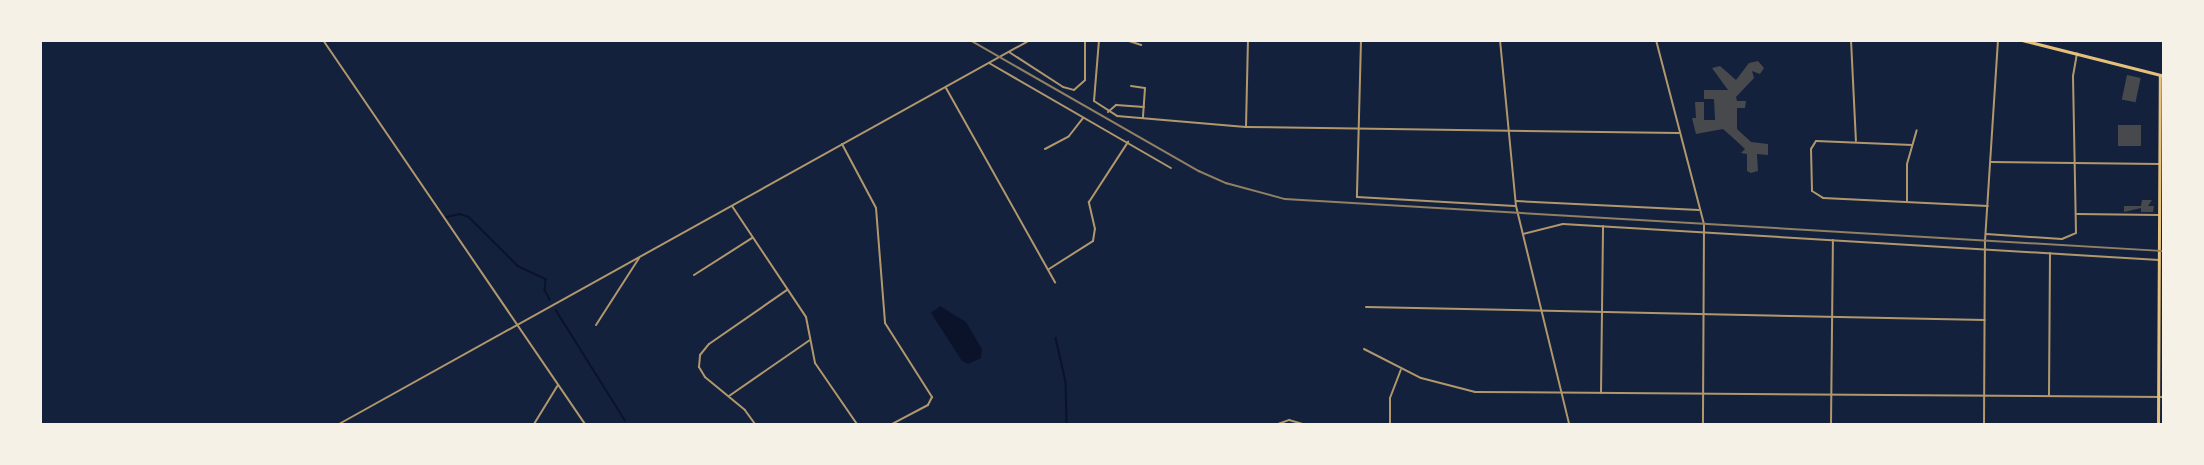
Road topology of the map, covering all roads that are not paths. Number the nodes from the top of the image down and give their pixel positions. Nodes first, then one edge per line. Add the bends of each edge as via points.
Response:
1 (323, 40) edge
2 (1030, 40) edge
3 (1085, 40) edge
4 (1099, 40) edge
5 (1126, 40) edge
6 (1248, 40) edge
7 (1361, 40) edge
8 (1500, 40) edge
9 (1656, 40) edge
10 (1851, 40) edge
11 (1998, 40) edge
12 (2022, 40) edge
13 (1141, 45) dead end
14 (1009, 52) junction
15 (2077, 53) junction
16 (989, 63) junction
17 (2162, 75) edge
18 (1131, 86) dead end
19 (946, 87) junction
20 (1144, 107) junction
21 (1108, 112) junction
22 (1083, 118) junction
23 (1143, 118) junction
24 (1246, 127) junction
25 (1358, 129) junction
26 (1508, 130) junction
27 (1917, 130) dead end
28 (1679, 133) junction
29 (1856, 141) junction
30 (1128, 142) junction
31 (842, 144) junction
32 (1912, 145) junction
33 (1045, 149) dead end
34 (1990, 162) junction
35 (2076, 164) junction
36 (2159, 164) junction
37 (1171, 168) dead end
38 (2161, 179) edge
39 (1516, 201) junction
40 (1907, 201) junction
41 (732, 206) junction
42 (1516, 206) junction
43 (1988, 206) junction
44 (1699, 210) junction
45 (2076, 214) junction
46 (2158, 215) junction
47 (1603, 226) junction
48 (1704, 232) junction
49 (1523, 234) junction
50 (1986, 234) junction
51 (752, 238) junction
52 (1833, 240) junction
53 (2161, 248) edge
54 (1985, 249) junction
55 (2050, 253) junction
56 (639, 258) junction
57 (2158, 260) junction
58 (1048, 270) junction
59 (694, 275) dead end
60 (1055, 282) dead end
61 (787, 290) junction
62 (1366, 307) dead end
63 (1541, 312) junction
64 (1602, 313) junction
65 (1704, 316) junction
66 (1832, 319) junction
67 (1985, 320) junction
68 (517, 324) junction
69 (596, 326) dead end
70 (810, 340) junction
71 (1365, 349) dead end
72 (1402, 370) junction
73 (558, 385) junction
74 (1562, 392) junction
75 (1601, 393) junction
76 (1704, 394) junction
77 (1831, 395) junction
78 (1984, 396) junction
79 (2049, 396) junction
80 (728, 397) junction
81 (2158, 397) junction
82 (2163, 397) edge
83 (339, 424) edge
84 (534, 424) edge
85 (585, 424) edge
86 (755, 424) edge
87 (857, 424) edge
88 (892, 424) edge
89 (1278, 424) edge
90 (1303, 424) edge
91 (1390, 424) edge
92 (1569, 424) edge
93 (1703, 424) edge
94 (1831, 424) edge
95 (1984, 424) edge
96 (2158, 424) edge

1 - 68 street
2 - 14 street
3 - 14 street via 1085,80 1074,90
4 - 21 street via 1094,99
5 - 13 street
6 - 24 street
7 - 25 street
8 - 26 street
9 - 28 street
10 - 29 street
11 - 34 street
12 - 15 main road
14 - 16 street
15 - 17 main road
15 - 35 street via 2073,76
16 - 19 street
16 - 22 street
17 - 36 main road
18 - 20 street via 1145,88
19 - 31 street
19 - 58 street
20 - 21 street via 1116,105
20 - 23 street
21 - 23 street
22 - 30 street
22 - 33 street via 1069,136
23 - 24 street
24 - 25 street
25 - 26 street
25 - 42 street via 1357,197
26 - 28 street
26 - 39 street
27 - 32 street
28 - 44 street
29 - 32 street
29 - 40 street via 1822,140 1812,144 1811,184 1815,195
30 - 37 street
30 - 58 street via 1089,202 1095,229 1093,241
31 - 41 street
31 - 88 street via 876,208 885,322 932,399
32 - 40 street via 1906,174
34 - 35 street
34 - 43 street
35 - 36 street
35 - 45 street
36 - 38 main road
38 - 46 main road
39 - 42 street
39 - 44 street
40 - 43 street
41 - 51 street
41 - 56 street
42 - 49 street
43 - 50 street
44 - 48 street
45 - 46 street
45 - 50 street via 2077,230 2071,238
46 - 53 main road
47 - 48 street
47 - 49 street via 1563,224
47 - 64 street
48 - 52 street
48 - 65 street
49 - 63 street
50 - 54 street
51 - 59 street
51 - 61 street
52 - 54 street
52 - 66 street
53 - 57 main road
54 - 55 street
54 - 67 street
55 - 57 street
55 - 79 street
56 - 68 street
56 - 69 street
57 - 81 main road
58 - 60 street
61 - 70 street via 807,320
61 - 80 street via 701,352 699,364 703,375
62 - 63 street
63 - 64 street
63 - 74 street
64 - 65 street
64 - 75 street
65 - 66 street
65 - 76 street
66 - 67 street
66 - 77 street
67 - 78 street
68 - 73 street
68 - 83 street
70 - 80 street
70 - 87 street via 816,365
71 - 72 street
72 - 74 street via 1434,383 1475,392
72 - 91 street via 1390,398
73 - 84 street
73 - 85 street
74 - 75 street
74 - 92 street
75 - 76 street
76 - 77 street
76 - 93 street
77 - 78 street
77 - 94 street
78 - 79 street
78 - 95 street
79 - 81 street
80 - 86 street
81 - 82 street
81 - 96 main road
89 - 90 street via 1289,420

